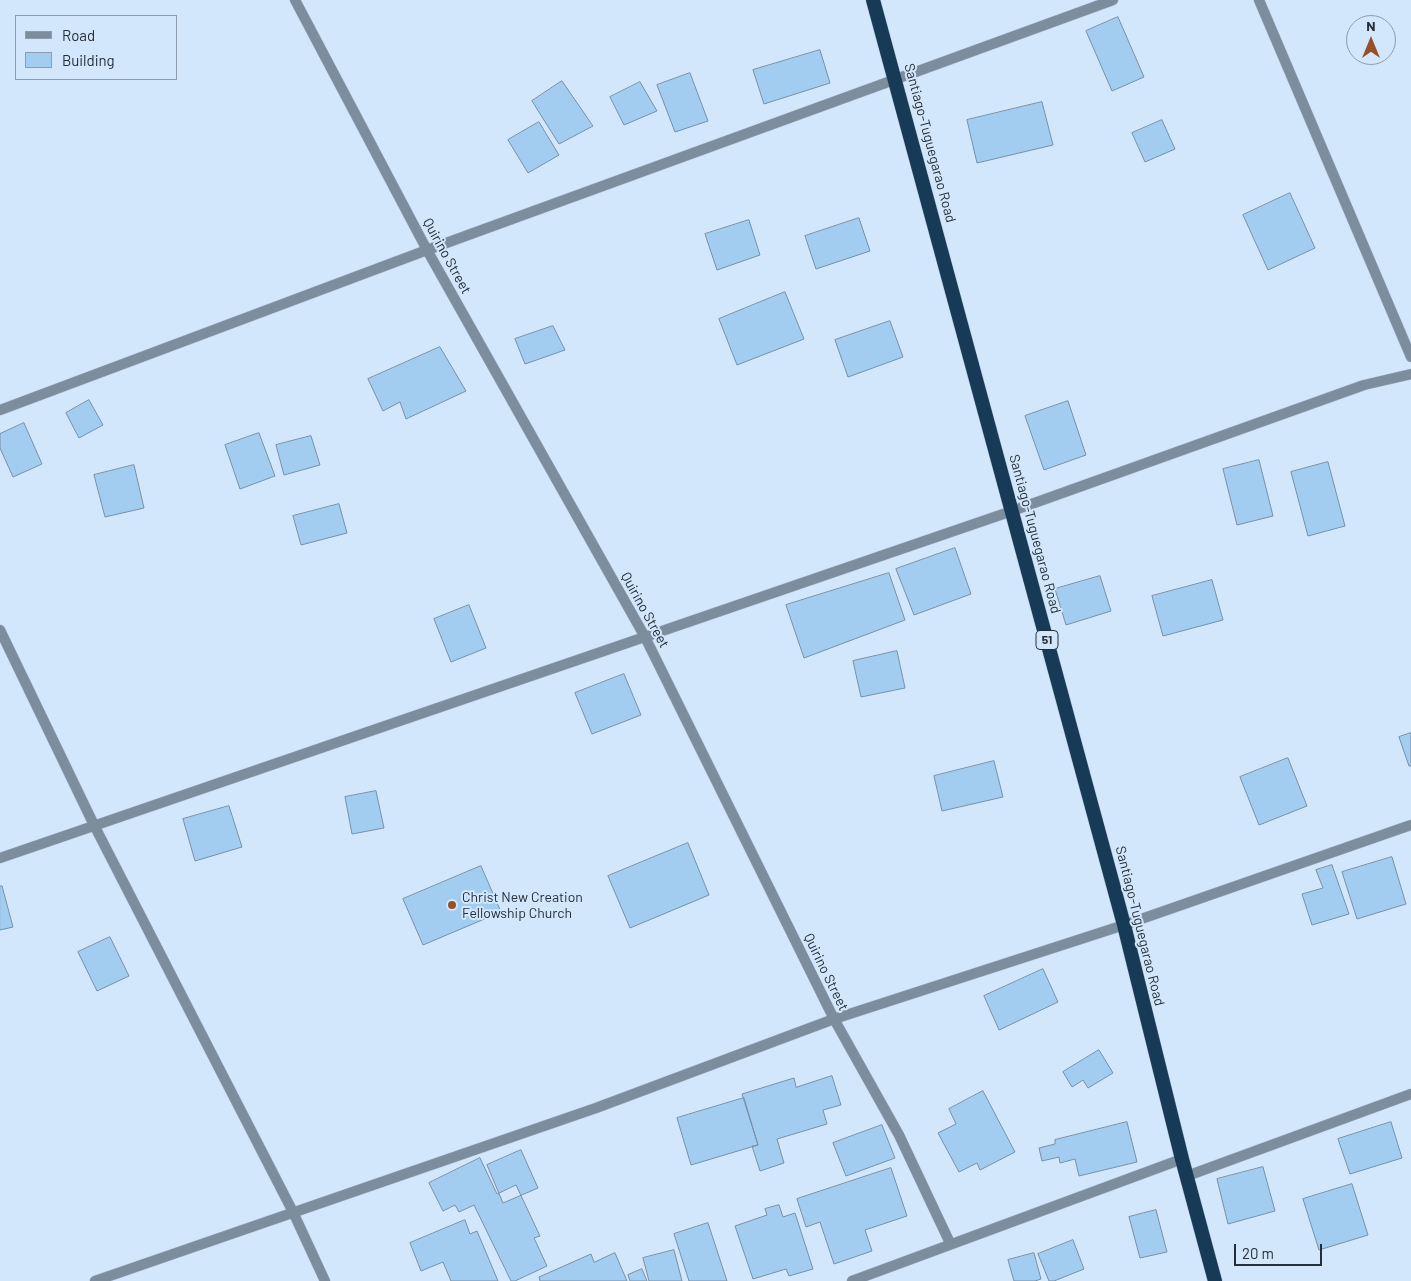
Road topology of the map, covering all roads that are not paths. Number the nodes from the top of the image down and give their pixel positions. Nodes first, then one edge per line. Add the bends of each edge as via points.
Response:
1 (294, 0) edge
2 (873, 0) edge
3 (1114, 0) edge
4 (1259, 0) edge
5 (896, 80) junction
6 (427, 250) junction
7 (1411, 357) edge
8 (1411, 374) edge
9 (0, 410) edge
10 (1012, 511) junction
11 (0, 630) edge
12 (646, 637) junction
13 (1411, 825) edge
14 (94, 826) junction
15 (0, 858) edge
16 (1124, 925) junction
17 (834, 1019) junction
18 (1411, 1094) edge
19 (1182, 1159) junction
20 (1187, 1176) junction
21 (293, 1212) junction
22 (950, 1243) junction
23 (95, 1281) edge
24 (325, 1281) edge
25 (852, 1281) edge
26 (1216, 1281) edge

1 - 6 street, Quirino Street
2 - 5 highway, Santiago-Tuguegarao Road / 51
3 - 5 street
4 - 7 street
5 - 6 street
5 - 10 highway, Santiago-Tuguegarao Road / 51
6 - 9 street
6 - 12 street, Quirino Street
8 - 10 street via 1364,385
10 - 12 street
10 - 16 highway, Santiago-Tuguegarao Road / 51
11 - 14 street
12 - 14 street
12 - 17 street, Quirino Street
13 - 16 street
14 - 15 street
14 - 21 street
16 - 17 street
16 - 19 highway, Santiago-Tuguegarao Road / 51
17 - 21 street via 596,1108
17 - 22 street, Quirino Street via 898,1135
18 - 20 street
19 - 20 highway, Santiago-Tuguegarao Road / 51
19 - 22 street
20 - 26 highway, Santiago-Tuguegarao Road / 51
21 - 23 street
21 - 24 street
22 - 25 street

